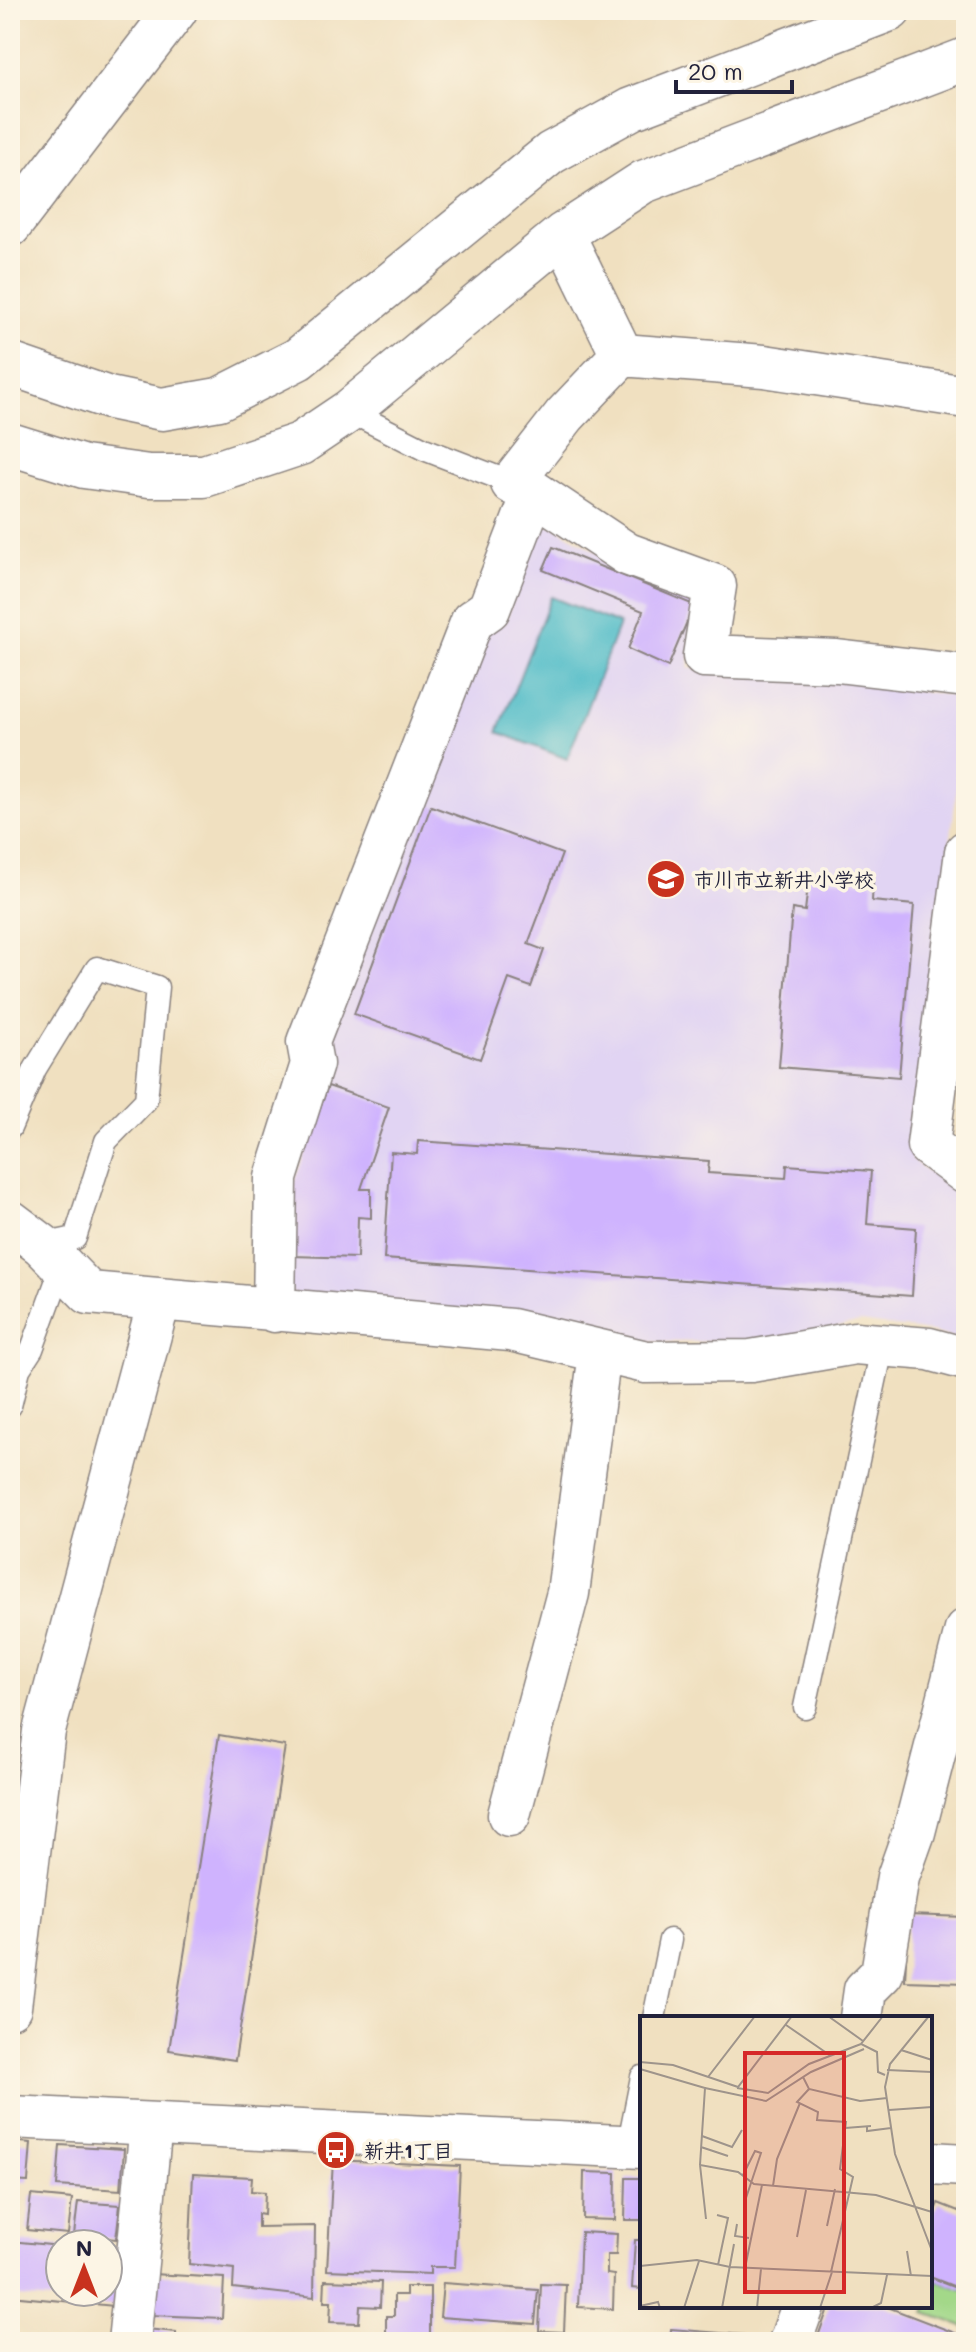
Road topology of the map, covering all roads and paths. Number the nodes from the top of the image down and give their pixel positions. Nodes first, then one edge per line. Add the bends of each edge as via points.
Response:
1 (176, 10) edge
2 (890, 10) edge
3 (837, 18) edge
4 (966, 59) edge
5 (10, 226) edge
6 (563, 234) junction
7 (622, 355) junction
8 (10, 364) edge
9 (966, 397) edge
10 (349, 411) junction
11 (10, 444) edge
12 (523, 488) junction
13 (966, 676) edge
14 (966, 852) edge
15 (10, 1128) edge
16 (966, 1173) edge
17 (26, 1233) edge
18 (159, 1301) junction
19 (274, 1311) junction
20 (883, 1344) junction
21 (600, 1353) junction
22 (966, 1359) edge
23 (10, 1406) edge
24 (966, 1630) edge
25 (805, 1707) dead end
26 (509, 1815) dead end
27 (22, 1821) edge
28 (670, 1940) dead end
29 (10, 2007) edge
30 (654, 2016) edge
31 (861, 2016) edge
32 (640, 2097) edge
33 (10, 2117) edge
34 (151, 2125) junction
35 (635, 2147) edge
36 (932, 2163) edge
37 (966, 2165) edge
38 (802, 2308) edge
39 (129, 2342) edge
40 (790, 2342) edge

1 - 5 street
2 - 3 street
3 - 8 street via 631,109 551,153 298,359 219,399 162,409 109,398
4 - 6 street via 643,182
6 - 7 street
6 - 10 street
7 - 9 street via 764,366
7 - 12 street via 565,415
10 - 11 street via 300,444 204,476 149,476 84,467
10 - 12 lane via 424,449
12 - 13 street via 627,554 715,586 704,656 837,661
12 - 19 street via 489,609 472,621 308,1042 312,1064 276,1178
14 - 16 street via 928,1145
15 - 17 lane via 35,1069 97,968 157,987 146,1100 106,1141 75,1238
17 - 18 street via 89,1293
17 - 23 lane via 57,1280 32,1349 19,1369
18 - 19 street
18 - 27 street
19 - 21 street via 511,1330
20 - 21 street via 682,1364
20 - 22 street
20 - 25 lane
21 - 26 street via 568,1593
24 - 31 street via 898,1877 882,1973 865,1990
27 - 29 street
28 - 30 lane
32 - 35 lane
33 - 34 street
34 - 35 street
34 - 39 street
36 - 37 street
38 - 40 street

